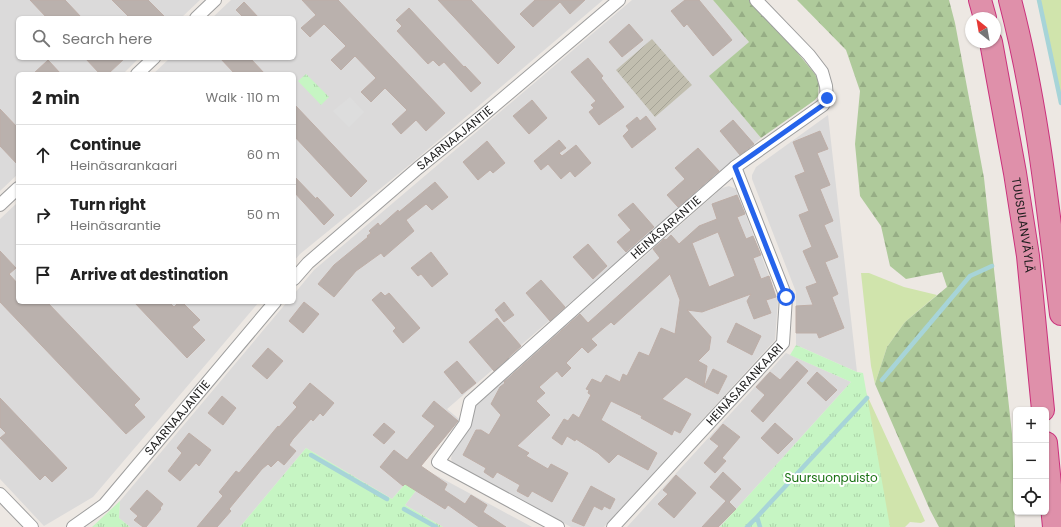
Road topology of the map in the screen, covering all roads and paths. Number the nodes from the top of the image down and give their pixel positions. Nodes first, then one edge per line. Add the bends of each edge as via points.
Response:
1 (215, 0) edge
2 (619, 0) edge
3 (756, 0) edge
4 (980, 0) edge
5 (1010, 0) edge
6 (983, 12) edge
7 (198, 16) edge
8 (991, 48) edge
9 (152, 60) edge
10 (139, 72) edge
11 (735, 167) junction
12 (16, 190) edge
13 (0, 205) edge
14 (296, 277) edge
15 (273, 304) edge
16 (1061, 314) edge
17 (1043, 407) edge
18 (1049, 474) edge
19 (0, 494) edge
20 (32, 527) edge
21 (73, 527) edge
22 (558, 527) edge
23 (613, 527) edge
24 (1054, 527) edge

1 - 7 street
2 - 14 street, SAARNAAJANTIE via 418,168 308,263
3 - 11 street, HEINÄSARANTIE via 822,72 827,98 823,105
4 - 6 highway
5 - 16 highway via 1019,35 1040,152
8 - 17 highway, TUUSULANVÄYLÄ via 1028,256
9 - 10 street
11 - 22 street, HEINÄSARANTIE via 470,402 465,424 438,462
11 - 23 street, HEINÄSARANKAARI via 786,297 783,343
12 - 13 street
15 - 21 street, SAARNAAJANTIE via 104,505
18 - 24 highway
19 - 20 street

